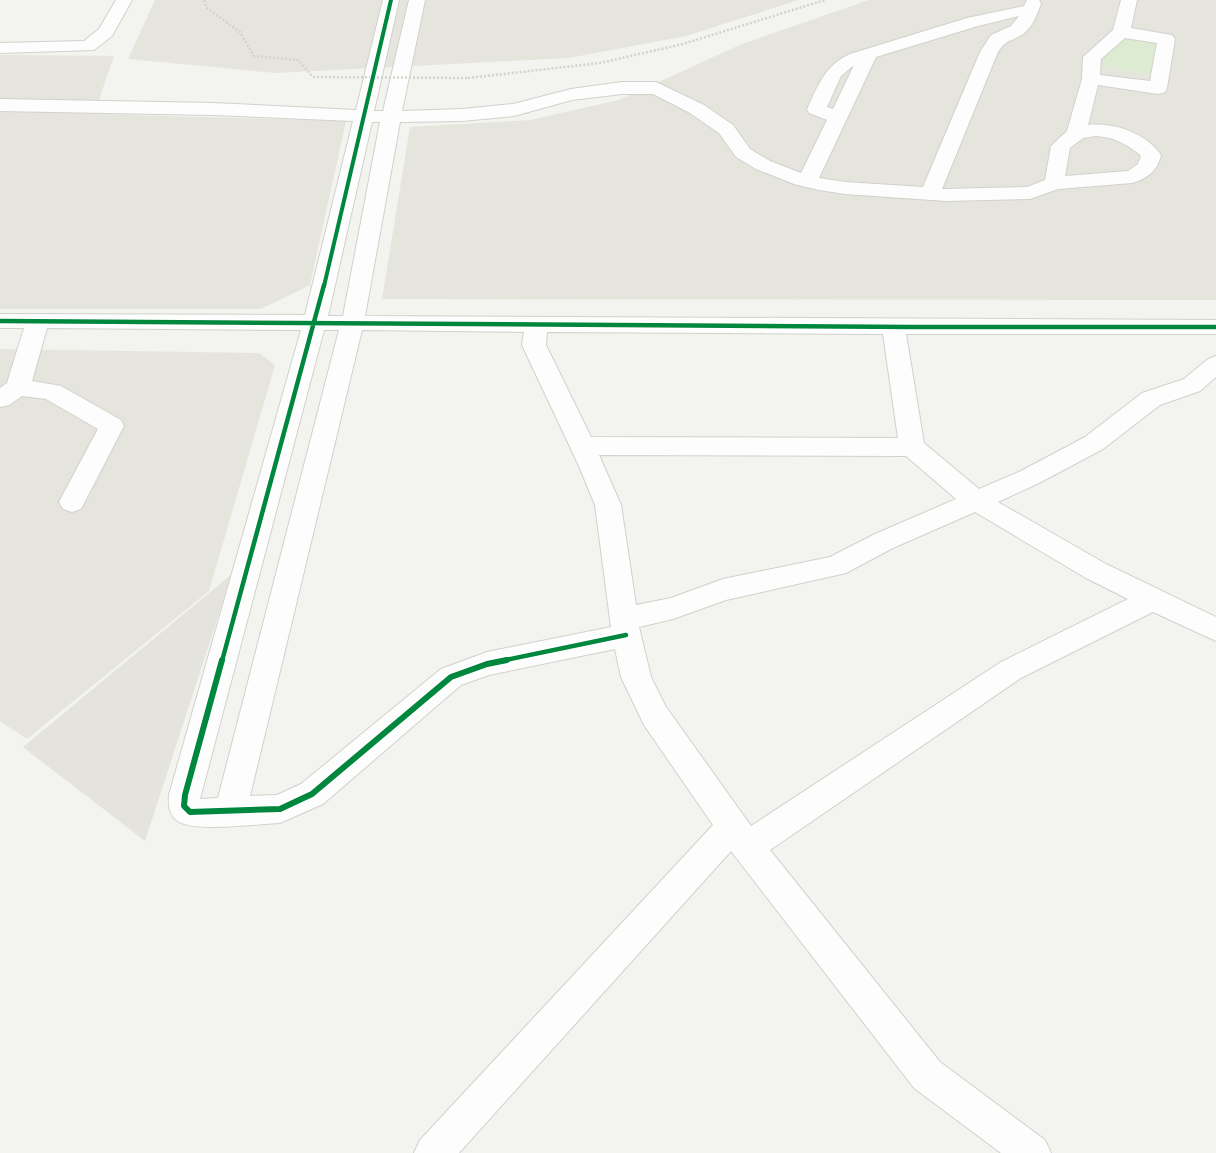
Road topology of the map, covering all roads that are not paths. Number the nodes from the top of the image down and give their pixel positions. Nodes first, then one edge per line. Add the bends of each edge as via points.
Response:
1 (124, 0) edge
2 (391, 0) edge
3 (417, 0) edge
4 (1129, 0) edge
5 (1032, 5) edge
6 (973, 22) junction
7 (1121, 32) junction
8 (1002, 36) junction
9 (0, 48) edge
10 (1091, 79) junction
11 (0, 105) edge
12 (363, 115) junction
13 (391, 117) junction
14 (1076, 134) junction
15 (807, 181) junction
16 (1054, 183) junction
17 (930, 194) junction
18 (0, 321) edge
19 (38, 321) junction
20 (315, 322) junction
21 (353, 322) junction
22 (536, 326) junction
23 (1216, 327) edge
24 (894, 328) junction
25 (1216, 364) edge
26 (9, 393) edge
27 (582, 446) junction
28 (912, 447) junction
29 (975, 500) junction
30 (72, 502) dead end
31 (1153, 599) junction
32 (625, 627) junction
33 (1216, 630) edge
34 (230, 812) junction
35 (739, 837) junction
36 (433, 1153) edge
37 (1032, 1153) edge

1 - 9 street via 106,34 88,46
2 - 12 street
3 - 13 street
4 - 7 street
5 - 6 street
5 - 8 street via 1021,26
6 - 8 street
6 - 15 street via 848,60 835,69 816,109 838,118
7 - 10 street via 1092,57
7 - 10 street via 1166,39 1158,88
8 - 17 street via 989,52
10 - 14 street
11 - 12 street
12 - 13 street
12 - 20 street
13 - 15 street via 514,110 571,95 622,88 656,88 726,129 743,153 775,170
13 - 21 street
14 - 16 street via 1061,146
14 - 16 street via 1096,130 1117,134 1143,146 1151,155 1149,164 1132,178
15 - 17 street via 845,188
16 - 17 street via 1030,193
18 - 19 street
19 - 20 street
19 - 26 street
20 - 21 street
20 - 34 street via 185,795 184,806 190,812
21 - 22 street
21 - 34 street
22 - 24 street
22 - 27 street via 534,345
23 - 24 street
24 - 28 street
25 - 29 street via 1192,385 1151,399 1094,443 1030,477
26 - 30 street via 52,392 112,426
27 - 28 street
27 - 32 street via 608,505
28 - 29 street
29 - 31 street via 1096,571
29 - 32 street via 884,540 836,566 723,590
31 - 33 street
31 - 35 street via 1011,670
32 - 34 street via 554,649 486,664 451,677 312,794 280,809
32 - 35 street via 636,677 655,716
35 - 36 street
35 - 37 street via 927,1075

